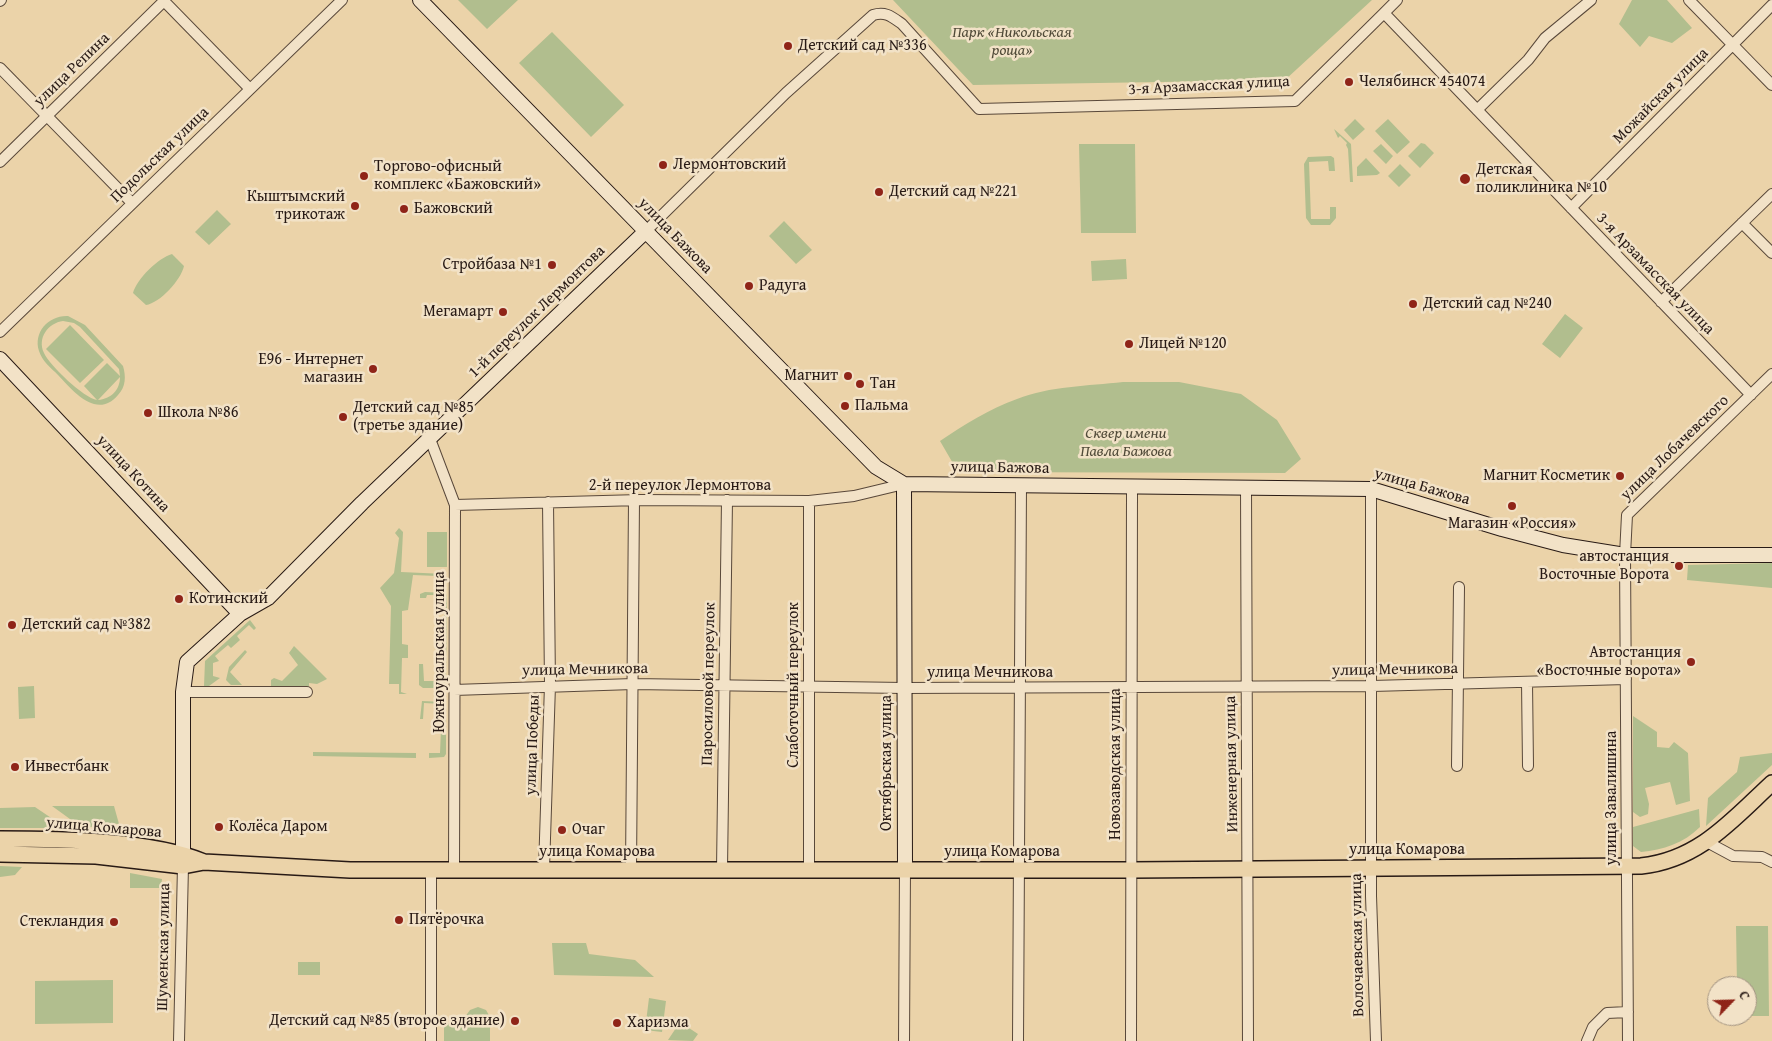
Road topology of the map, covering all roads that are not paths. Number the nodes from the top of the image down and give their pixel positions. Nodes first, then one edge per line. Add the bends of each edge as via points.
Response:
1 (164, 0) edge
2 (342, 0) edge
3 (420, 0) edge
4 (1397, 0) edge
5 (1591, 0) edge
6 (1689, 0) edge
7 (1772, 6) edge
8 (1384, 13) junction
9 (874, 15) joint
10 (1733, 45) junction
11 (0, 68) edge
12 (1772, 85) edge
13 (250, 88) junction
14 (1477, 110) junction
15 (46, 116) junction
16 (0, 162) edge
17 (1772, 194) edge
18 (132, 203) junction
19 (1571, 208) junction
20 (1742, 223) junction
21 (646, 231) junction
22 (1772, 253) edge
23 (1661, 302) junction
24 (0, 332) edge
25 (0, 359) edge
26 (1772, 374) edge
27 (1751, 395) junction
28 (430, 439) junction
29 (904, 484) junction
30 (1021, 486) junction
31 (1132, 486) junction
32 (1246, 488) junction
33 (1371, 488) junction
34 (634, 500) junction
35 (727, 500) junction
36 (809, 501) junction
37 (548, 502) junction
38 (455, 504) junction
39 (1625, 555) junction
40 (1772, 555) edge
41 (1459, 587) dead end
42 (240, 614) junction
43 (1626, 679) junction
44 (1527, 682) junction
45 (633, 684) junction
46 (1457, 684) junction
47 (550, 685) junction
48 (724, 685) junction
49 (810, 686) junction
50 (1247, 686) junction
51 (1372, 686) junction
52 (1131, 687) junction
53 (904, 688) junction
54 (1020, 688) junction
55 (454, 690) junction
56 (183, 692) junction
57 (307, 692) dead end
58 (1457, 766) dead end
59 (1528, 766) dead end
60 (1772, 783) edge
61 (0, 839) edge
62 (1707, 842) junction
63 (0, 854) edge
64 (183, 860) junction
65 (1772, 862) edge
66 (1627, 866) junction
67 (905, 868) junction
68 (1248, 868) junction
69 (1371, 868) junction
70 (544, 869) junction
71 (631, 869) junction
72 (722, 869) junction
73 (808, 869) junction
74 (431, 870) junction
75 (454, 870) junction
76 (1020, 870) junction
77 (1132, 870) junction
78 (1628, 1012) junction
79 (179, 1041) edge
80 (431, 1041) edge
81 (904, 1041) edge
82 (1018, 1041) edge
83 (1131, 1041) edge
84 (1248, 1041) edge
85 (1376, 1041) edge
86 (1587, 1041) edge
87 (1628, 1041) edge

1 - 13 street
1 - 15 street, улица Репина
2 - 13 street, Подольская улица
3 - 21 main road, улица Бажова
4 - 8 street
5 - 14 street via 1545,38 1528,60
6 - 10 street
7 - 10 street, Можайская улица
8 - 9 street, 3-я Арзамасская улица via 1295,101 979,108 902,24 881,12
8 - 14 street, 3-я Арзамасская улица
9 - 21 street, 1-й переулок Лермонтова via 786,94
10 - 12 street
10 - 19 street, Можайская улица
11 - 15 street
13 - 18 street, Подольская улица
14 - 19 street, 3-я Арзамасская улица
15 - 16 street, улица Репина
15 - 18 street
17 - 20 street
18 - 24 street, Подольская улица
19 - 23 street, 3-я Арзамасская улица
20 - 22 street
20 - 23 street
21 - 28 main road, 1-й переулок Лермонтова
21 - 29 main road, улица Бажова via 876,467
23 - 27 street, 3-я Арзамасская улица
25 - 42 main road, улица Котина
26 - 27 street, улица Лобачевского
27 - 39 street, улица Лобачевского via 1628,515
28 - 38 street, Южноуральская улица
28 - 42 main road, 1-й переулок Лермонтова via 268,598
29 - 30 main road, улица Бажова
29 - 36 street, 2-й переулок Лермонтова via 854,496
29 - 53 main road, Октябрьская улица
30 - 31 main road, улица Бажова
30 - 54 street
31 - 32 main road, улица Бажова
31 - 52 street, Новозаводская улица
32 - 33 main road, улица Бажова
32 - 50 street, Инженерная улица
33 - 39 main road, улица Бажова via 1537,540
33 - 51 street, Волочаевская улица
34 - 35 street, 2-й переулок Лермонтова
34 - 37 street, 2-й переулок Лермонтова
34 - 45 street
35 - 36 street, 2-й переулок Лермонтова
35 - 48 street, Паросиловой переулок
36 - 49 street, Слаботочный переулок
37 - 38 street, 2-й переулок Лермонтова
37 - 47 street, улица Победы
38 - 55 street, Южноуральская улица
39 - 40 main road, улица Бажова
39 - 43 street, улица Завалишина
41 - 46 street
42 - 56 main road, 1-й переулок Лермонтова via 187,662
43 - 44 street, улица Мечникова
43 - 66 street, улица Завалишина
44 - 46 street, улица Мечникова
44 - 59 street
45 - 47 street, улица Мечникова
45 - 48 street, улица Мечникова
45 - 71 street
46 - 51 street, улица Мечникова
46 - 58 street
47 - 55 street, улица Мечникова
47 - 70 street, улица Победы
48 - 49 street, улица Мечникова
48 - 72 street, Паросиловой переулок
49 - 53 street, улица Мечникова
49 - 73 street, Слаботочный переулок
50 - 51 street, улица Мечникова
50 - 52 street, улица Мечникова
50 - 68 street, Инженерная улица
51 - 69 street, Волочаевская улица
52 - 54 street, улица Мечникова
52 - 77 street, Новозаводская улица
53 - 54 street, улица Мечникова
53 - 67 main road, Октябрьская улица
54 - 76 street
55 - 75 street, Южноуральская улица
56 - 57 street
56 - 64 main road, 1-й переулок Лермонтова
60 - 62 main road, улица Комарова
61 - 64 main road, улица Комарова via 93,843
62 - 65 street via 1733,856 1762,857
62 - 66 main road, улица Комарова via 1670,861
63 - 64 main road, улица Комарова
64 - 74 main road, улица Комарова via 317,869
64 - 79 street, Шуменская улица
66 - 69 main road, улица Комарова
66 - 78 street, улица Завалишина
67 - 73 main road, улица Комарова
67 - 76 main road, улица Комарова
67 - 81 street, Октябрьская улица
68 - 69 main road, улица Комарова
68 - 77 main road, улица Комарова
68 - 84 street, Инженерная улица
69 - 85 street, Волочаевская улица
70 - 71 main road, улица Комарова
70 - 75 main road, улица Комарова
71 - 72 main road, улица Комарова
72 - 73 main road, улица Комарова
74 - 75 main road, улица Комарова
74 - 80 street
76 - 77 main road, улица Комарова
76 - 82 street
77 - 83 street, Новозаводская улица
78 - 86 street via 1607,1013 1593,1027
78 - 87 street, улица Завалишина

